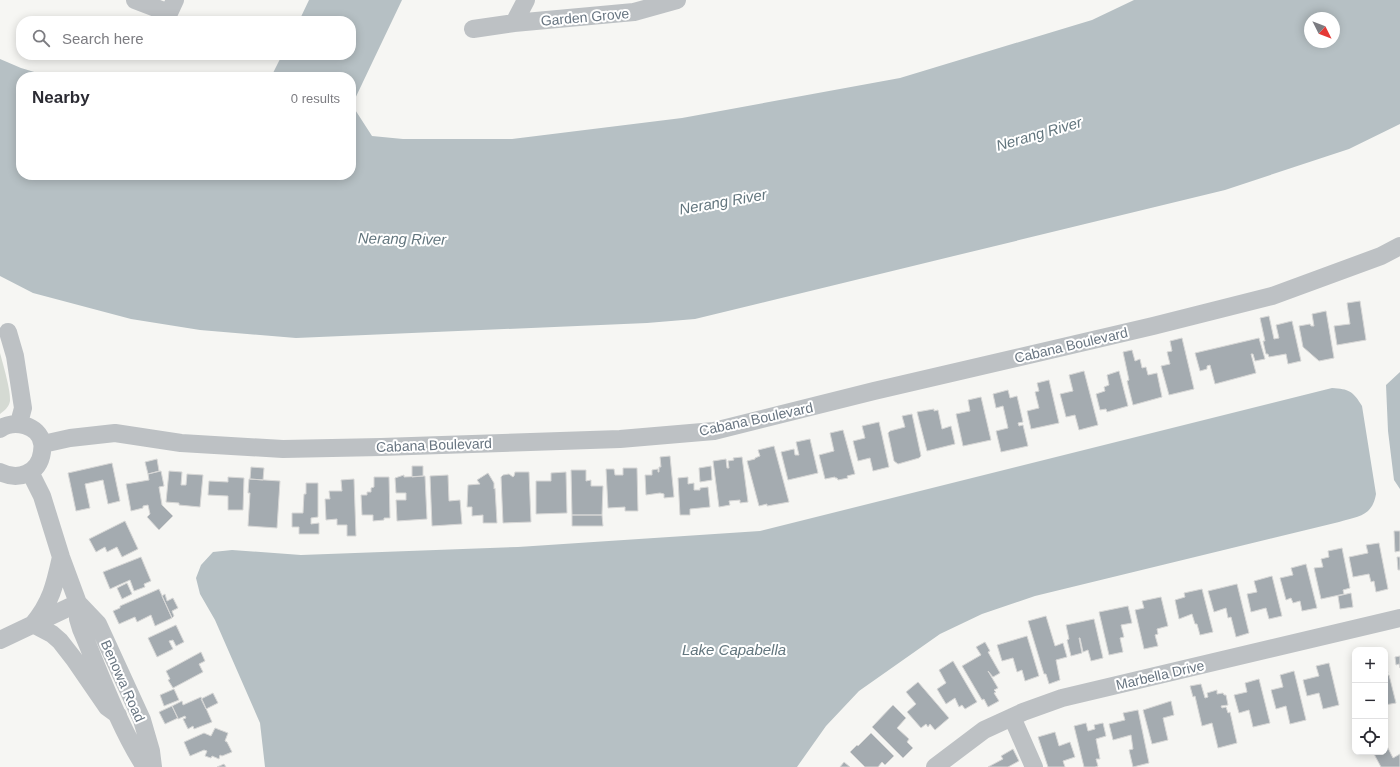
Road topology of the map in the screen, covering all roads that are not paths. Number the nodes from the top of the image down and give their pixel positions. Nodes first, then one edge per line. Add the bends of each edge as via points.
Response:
1 (135, 0) edge
2 (526, 0) edge
3 (677, 0) edge
4 (172, 6) edge
5 (514, 23) junction
6 (473, 29) dead end
7 (1400, 246) edge
8 (8, 332) dead end
9 (19, 423) junction
10 (0, 429) edge
11 (43, 444) junction
12 (0, 472) edge
13 (30, 472) junction
14 (61, 557) junction
15 (78, 603) junction
16 (1400, 618) edge
17 (33, 624) junction
18 (0, 640) edge
19 (118, 715) junction
20 (1012, 717) junction
21 (145, 767) edge
22 (153, 767) edge
23 (935, 767) edge
24 (1034, 767) edge

1 - 4 street
2 - 5 street, Garden Grove
3 - 5 street, Garden Grove via 634,12
5 - 6 street, Garden Grove
7 - 11 street, Cabana Boulevard via 1381,256 1272,296 714,431 620,439 381,447 267,448 181,443 116,434 70,438
8 - 9 street via 15,356 23,408
9 - 10 street
9 - 11 street via 35,432
11 - 13 street via 41,458
12 - 13 street via 16,476
13 - 14 street, Benowa Road via 42,496
14 - 15 street, Benowa Road
14 - 17 street via 52,594
15 - 17 street
15 - 19 street, Benowa Road via 81,629
15 - 22 street, Benowa Road via 98,624 142,720
16 - 20 street, Marbella Drive via 1062,698
17 - 18 street
17 - 19 street via 60,641 107,707
19 - 21 street, Benowa Road
20 - 23 street, Marbella Drive via 984,730
20 - 24 street

